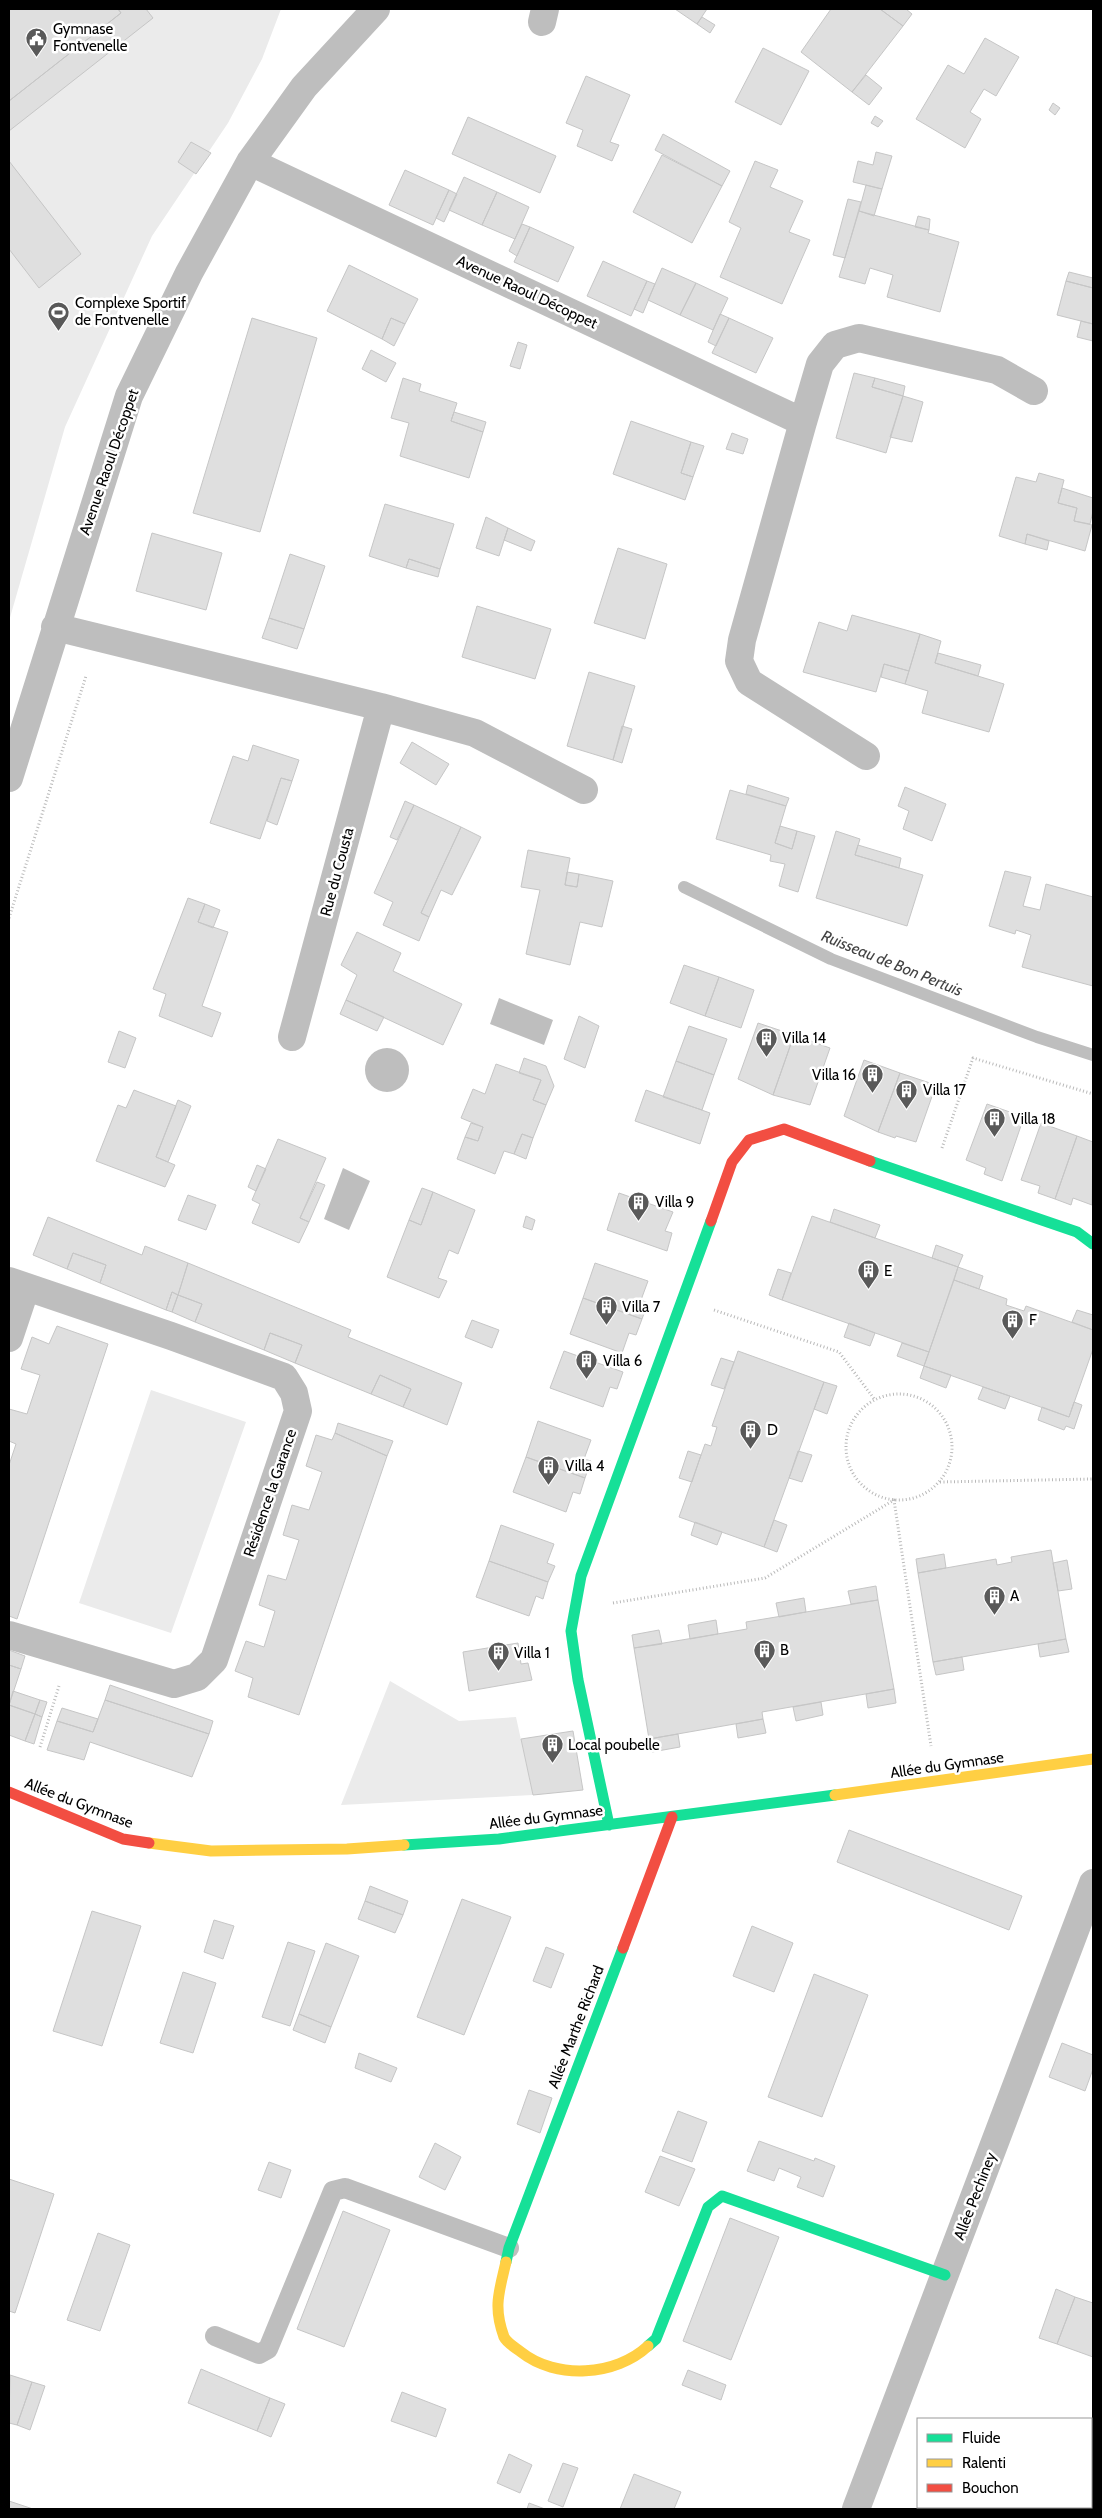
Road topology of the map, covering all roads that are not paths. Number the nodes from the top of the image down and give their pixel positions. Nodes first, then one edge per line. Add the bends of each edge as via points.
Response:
1 (376, 9) edge
2 (250, 162) junction
3 (1034, 391) dead end
4 (803, 422) junction
5 (55, 627) junction
6 (381, 707) junction
7 (866, 756) dead end
8 (9, 778) edge
9 (584, 790) dead end
10 (292, 1037) dead end
11 (1093, 1244) edge
12 (18, 1284) edge
13 (9, 1338) edge
14 (9, 1635) edge
15 (1093, 1759) edge
16 (9, 1792) edge
17 (672, 1817) junction
18 (609, 1825) junction
19 (1093, 1883) edge
20 (509, 2248) junction
21 (945, 2275) junction
22 (215, 2336) dead end
23 (856, 2509) edge

1 - 2 street, Avenue Raoul Décoppet via 304,87
2 - 4 street, Avenue Raoul Décoppet
2 - 5 street, Avenue Raoul Décoppet via 189,273 129,396
3 - 4 street via 997,370 858,338 835,344 820,364
4 - 7 street via 742,640 739,661 749,682
5 - 6 street
5 - 8 street, Avenue Raoul Décoppet
6 - 9 street via 475,732
6 - 10 street, Rue du Cousta
11 - 18 street via 1077,1232 784,1129 749,1140 732,1162 581,1576 571,1631 578,1680
12 - 13 street, Résidence la Garance
12 - 14 street, Résidence la Garance via 284,1377 294,1393 298,1411 214,1660 197,1677 174,1684
15 - 17 street, Allée du Gymnase
16 - 18 street, Allée du Gymnase via 123,1839 211,1852 347,1849 499,1839
17 - 18 street, Allée du Gymnase
17 - 20 street, Allée Marthe Richard
19 - 21 street, Allée Pechiney
20 - 21 street, Allée Marthe Richard via 496,2304 505,2339 531,2360 565,2371 607,2368 635,2358 656,2339 708,2207 722,2196
20 - 22 lane via 344,2188 333,2191 268,2349 259,2354
21 - 23 street, Allée Pechiney

